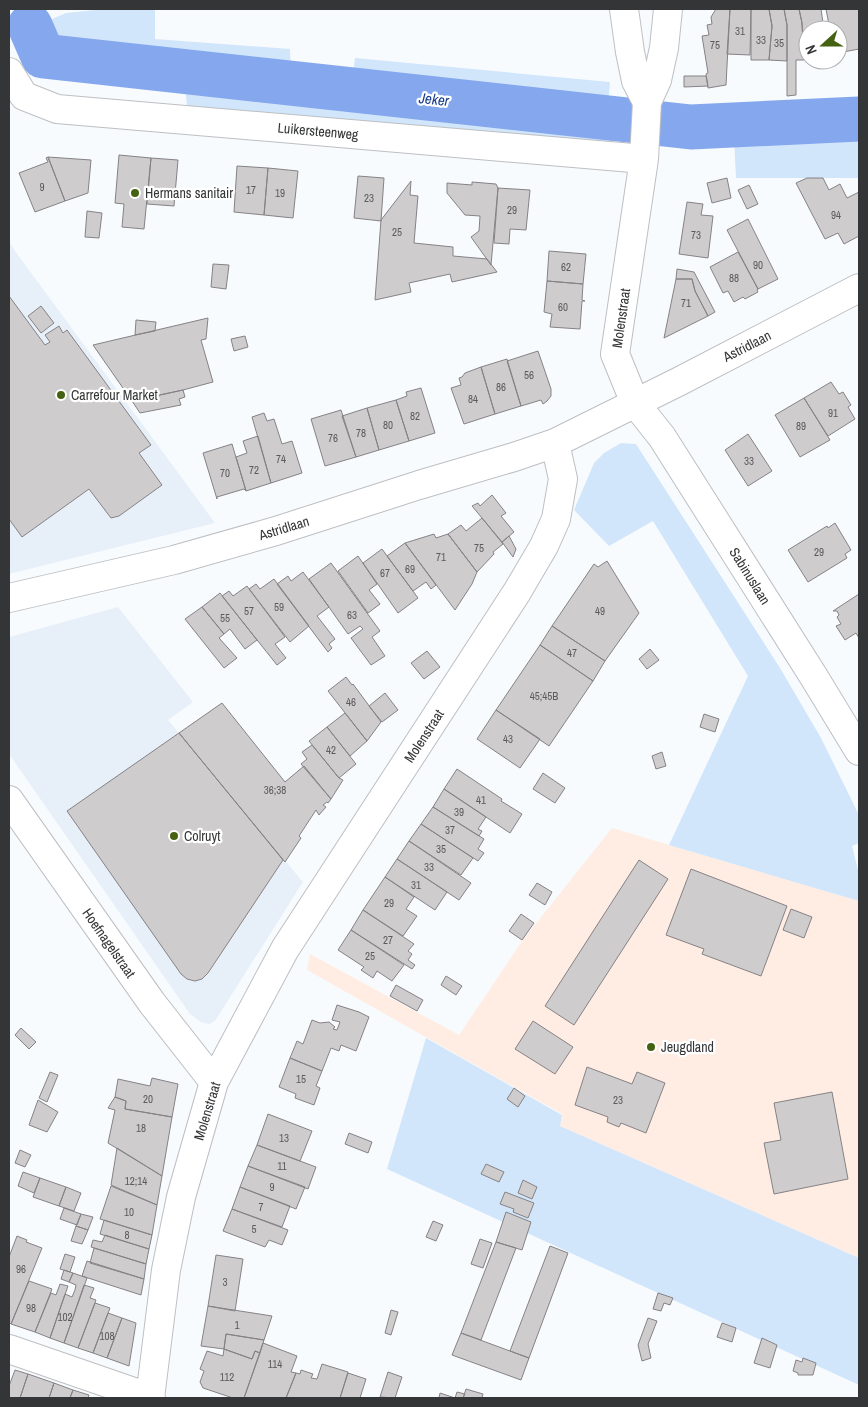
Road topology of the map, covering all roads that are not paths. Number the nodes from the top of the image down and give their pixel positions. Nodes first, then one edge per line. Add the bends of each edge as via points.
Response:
1 (624, 9) edge
2 (668, 9) edge
3 (9, 72) edge
4 (16, 101) edge
5 (647, 102) junction
6 (645, 148) junction
7 (859, 288) edge
8 (635, 404) junction
9 (555, 443) junction
10 (9, 598) edge
11 (859, 751) edge
12 (9, 800) edge
13 (214, 1082) junction
14 (9, 1349) edge
15 (150, 1398) edge

1 - 5 street, Molenstraat via 636,82
2 - 5 street, Molenstraat via 657,80
3 - 4 street, Luikersteenweg
4 - 6 street, Luikersteenweg via 57,109
5 - 6 street, Molenstraat
6 - 8 street, Molenstraat via 615,354
7 - 8 street, Astridlaan
8 - 9 street
8 - 11 street, Sabinuslaan via 662,437
9 - 10 street, Astridlaan via 174,560
9 - 13 street, Molenstraat via 563,479 556,519 544,546 285,949
12 - 13 street, Hoefnagelstraat via 152,1003
13 - 15 street, Molenstraat via 181,1197 166,1270
14 - 15 street

